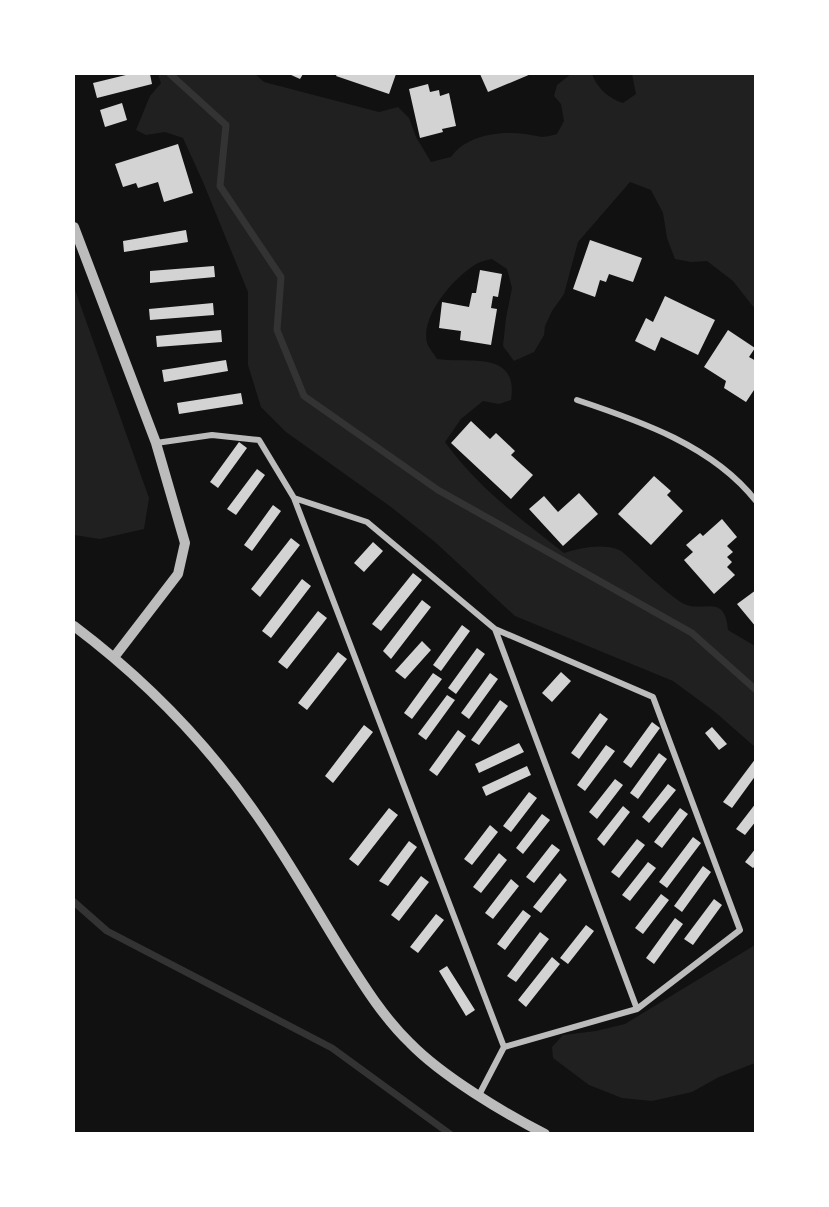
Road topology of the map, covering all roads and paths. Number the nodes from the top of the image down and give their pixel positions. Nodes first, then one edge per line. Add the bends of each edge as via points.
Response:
1 (74, 227) edge
2 (577, 400) dead end
3 (156, 443) junction
4 (294, 498) junction
5 (756, 501) edge
6 (74, 626) edge
7 (495, 629) junction
8 (115, 656) junction
9 (637, 1009) junction
10 (504, 1047) junction
11 (479, 1095) junction
12 (545, 1133) edge

1 - 3 street
2 - 5 street via 638,421 685,444 721,469
3 - 4 street via 212,435 259,440
3 - 8 street via 185,543 178,574
4 - 7 street via 367,522
4 - 10 street
6 - 8 street
7 - 9 street
7 - 9 street via 653,696 740,930
8 - 11 street via 181,722 230,779 279,847 369,993 410,1043
9 - 10 street
10 - 11 street
11 - 12 street

